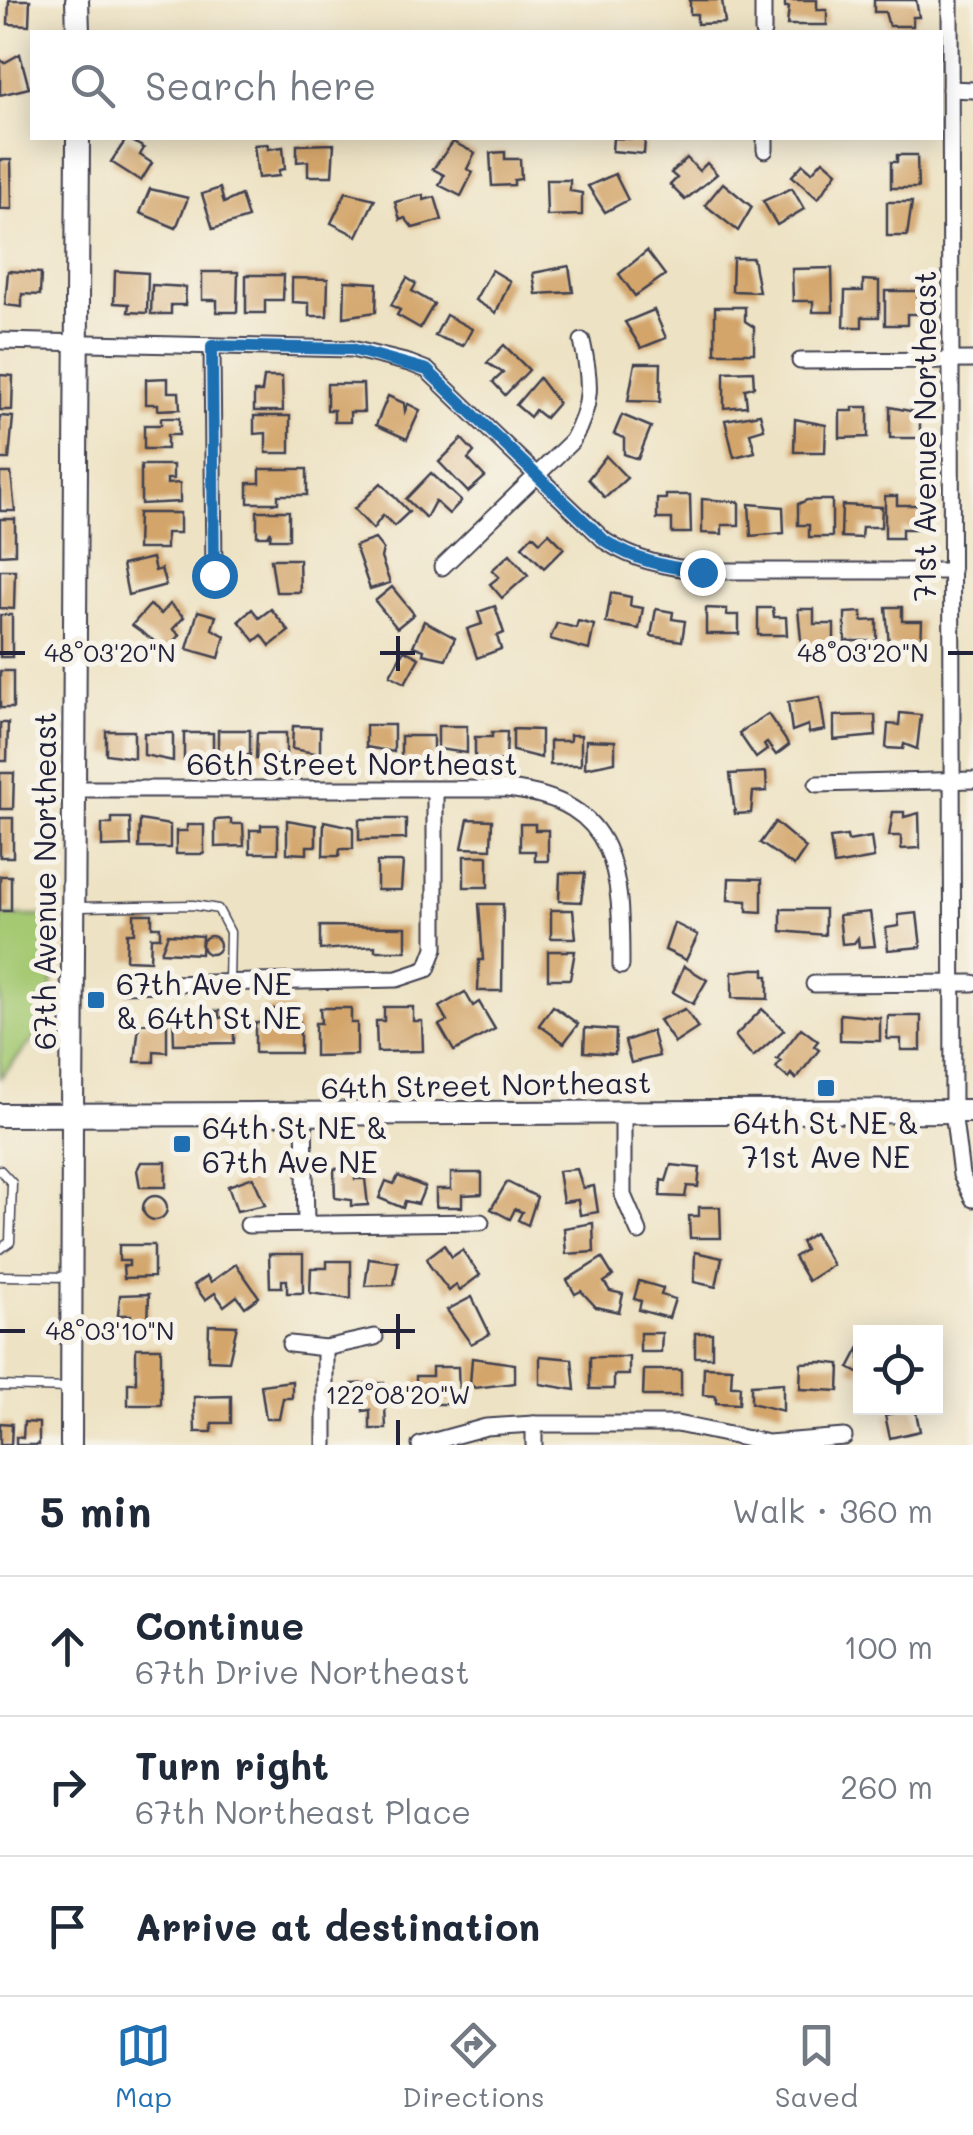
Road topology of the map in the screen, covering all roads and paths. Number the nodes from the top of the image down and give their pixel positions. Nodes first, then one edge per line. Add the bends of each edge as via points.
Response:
1 (78, 0) edge
2 (762, 0) edge
3 (950, 0) edge
4 (78, 30) edge
5 (763, 30) edge
6 (950, 90) junction
7 (973, 90) edge
8 (78, 140) edge
9 (0, 341) edge
10 (78, 342) junction
11 (582, 342) dead end
12 (212, 346) junction
13 (952, 360) junction
14 (973, 360) edge
15 (800, 362) dead end
16 (534, 472) junction
17 (442, 567) dead end
18 (952, 571) junction
19 (214, 575) dead end
20 (973, 780) edge
21 (952, 781) junction
22 (818, 784) dead end
23 (75, 789) junction
24 (435, 790) junction
25 (74, 907) junction
26 (621, 966) dead end
27 (973, 982) edge
28 (229, 983) junction
29 (953, 983) junction
30 (814, 984) dead end
31 (121, 985) dead end
32 (963, 1111) edge
33 (624, 1112) junction
34 (0, 1115) edge
35 (72, 1116) junction
36 (304, 1117) junction
37 (0, 1170) edge
38 (973, 1199) edge
39 (481, 1222) dead end
40 (306, 1224) junction
41 (248, 1225) dead end
42 (640, 1232) dead end
43 (0, 1250) edge
44 (0, 1276) edge
45 (72, 1277) junction
46 (375, 1337) dead end
47 (290, 1344) dead end
48 (324, 1348) junction
49 (0, 1386) edge
50 (71, 1388) junction
51 (534, 1424) junction
52 (844, 1437) dead end
53 (71, 1445) edge
54 (325, 1445) edge
55 (420, 1445) edge
56 (534, 1445) edge

1 - 4 main road
2 - 5 street
3 - 6 street, 71st Avenue Northeast
6 - 7 street
6 - 13 street, 71st Avenue Northeast
8 - 10 main road, 67th Avenue Northeast
9 - 10 street
10 - 12 street
10 - 23 main road, 67th Avenue Northeast
11 - 16 street via 592,385 587,415 572,441
12 - 16 street via 352,349 427,370
12 - 19 street
13 - 14 street
13 - 15 street
13 - 18 street, 71st Avenue Northeast
16 - 17 street
16 - 18 street via 605,541 662,566 702,572
18 - 21 street, 71st Avenue Northeast
20 - 21 street
21 - 22 street
21 - 29 street, 71st Avenue Northeast
23 - 24 street, 66th Street Northeast
23 - 25 main road, 67th Avenue Northeast
24 - 26 street, 66th Street Northeast via 532,792 584,819 618,874
24 - 28 street via 435,948 426,968 397,979
25 - 28 lane via 218,909 230,932
25 - 35 main road, 67th Avenue Northeast
27 - 29 street
28 - 31 street
29 - 30 street
29 - 32 street, 71st Avenue Northeast
32 - 33 main road, 64th Street Northeast
32 - 38 street, 71st Avenue Northeast via 961,1175
33 - 36 main road, 64th Street Northeast
33 - 42 street via 624,1195
34 - 35 main road, 64th Street Northeast
35 - 36 main road, 64th Street Northeast
35 - 45 street, 67th Avenue Northeast
36 - 40 street
37 - 43 lane via 12,1183 10,1242
39 - 40 street
40 - 41 street
44 - 45 lane
45 - 50 street, 67th Avenue Northeast
46 - 48 street
47 - 48 street
48 - 54 street
49 - 50 lane
50 - 53 street, 67th Avenue Northeast
51 - 52 street via 677,1424 768,1444
51 - 55 street via 486,1426
51 - 56 street

